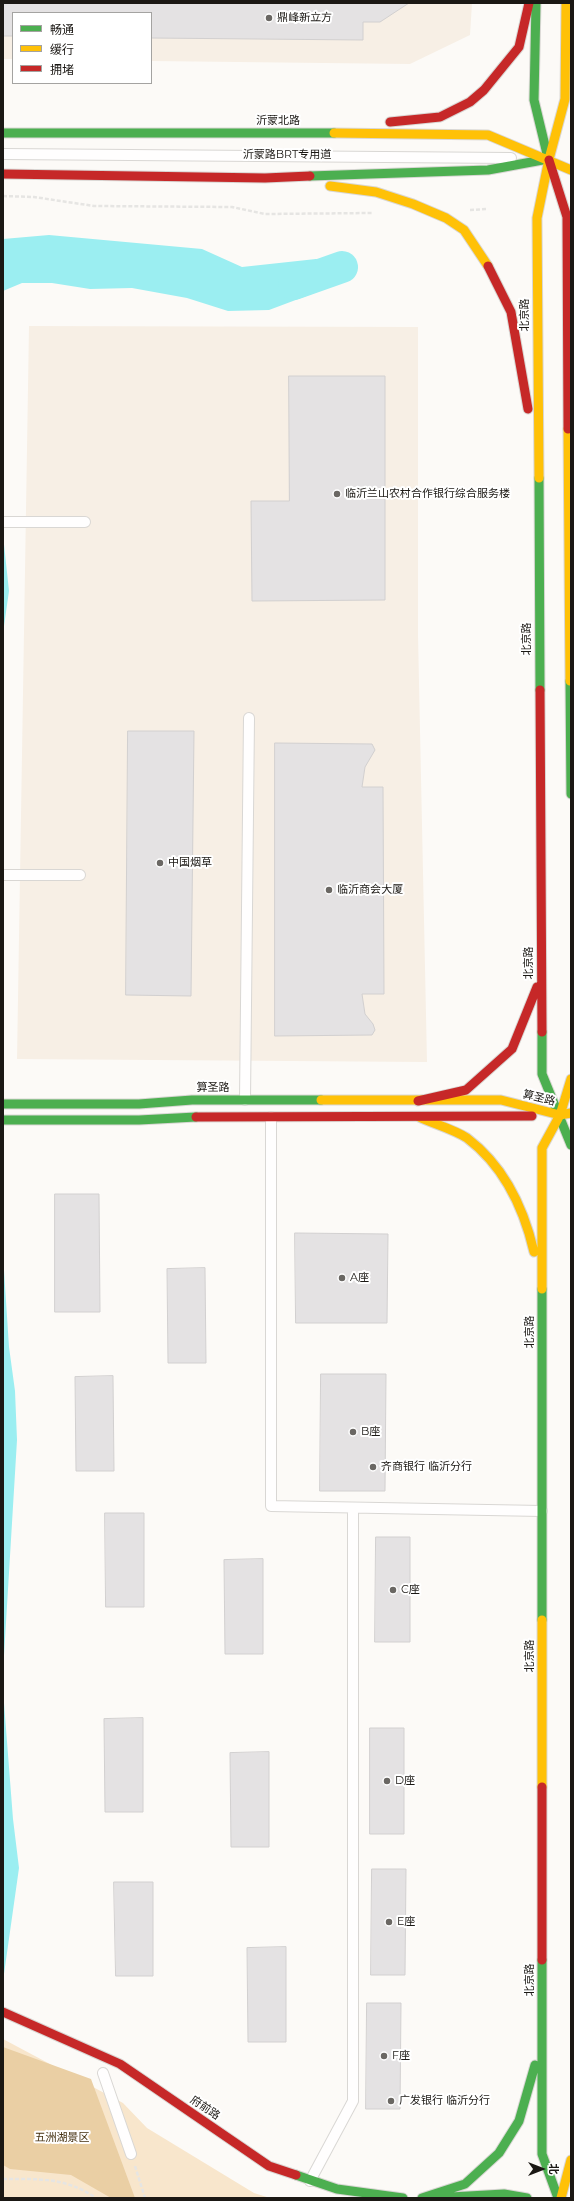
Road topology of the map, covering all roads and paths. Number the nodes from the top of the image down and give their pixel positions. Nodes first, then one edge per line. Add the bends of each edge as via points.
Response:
1 (529, 3) edge
2 (536, 3) edge
3 (566, 3) edge
4 (3, 133) edge
5 (290, 133) junction
6 (3, 154) edge
7 (567, 157) edge
8 (548, 159) junction
9 (571, 170) edge
10 (3, 174) edge
11 (265, 178) junction
12 (3, 196) edge
13 (487, 209) dead end
14 (463, 210) dead end
15 (376, 213) dead end
16 (539, 474) junction
17 (571, 491) edge
18 (569, 502) junction
19 (8, 522) edge
20 (85, 522) dead end
21 (249, 718) dead end
22 (571, 794) edge
23 (3, 875) edge
24 (80, 875) dead end
25 (542, 977) junction
26 (571, 1079) edge
27 (245, 1100) junction
28 (418, 1100) junction
29 (3, 1104) edge
30 (560, 1115) junction
31 (571, 1115) edge
32 (271, 1117) junction
33 (420, 1117) junction
34 (3, 1120) edge
35 (571, 1145) edge
36 (542, 1292) junction
37 (353, 1508) junction
38 (542, 1511) junction
39 (3, 2012) edge
40 (542, 2041) junction
41 (92, 2068) dead end
42 (108, 2075) joint
43 (131, 2154) joint
44 (571, 2160) edge
45 (3, 2179) edge
46 (310, 2181) junction
47 (96, 2198) edge
48 (145, 2198) edge
49 (403, 2198) edge
50 (422, 2198) edge
51 (431, 2198) edge
52 (527, 2198) edge
53 (558, 2198) edge
54 (561, 2198) edge

1 - 5 main road via 519,47 484,90 470,102 440,116
2 - 8 main road, 北京路 via 534,100
3 - 8 main road, 北京路 via 565,99
4 - 5 main road, 沂蒙北路
5 - 8 main road, 沂蒙北路 via 488,135
6 - 8 lane, 沂蒙路BRT专用道
7 - 8 lane, 沂蒙路BRT专用道
8 - 9 main road, 沂蒙北路
8 - 11 main road via 488,170
8 - 16 main road, 北京路 via 537,218
8 - 18 main road, 北京路 via 568,217
10 - 11 main road
11 - 16 main road via 376,192 446,218 464,230 485,259 511,312
12 - 15 path via 34,197 94,206 232,207 265,214
13 - 14 path
16 - 25 main road, 北京路
17 - 18 main road
18 - 22 main road, 北京路
19 - 20 lane
21 - 27 lane
23 - 24 lane
25 - 28 main road via 512,1049 466,1090
25 - 30 main road, 北京路 via 542,1074
26 - 30 main road, 北京路
27 - 28 main road, 算圣路
27 - 29 main road, 算圣路 via 139,1104
28 - 30 main road, 算圣路 via 501,1100
30 - 31 main road
30 - 33 main road, 算圣路
30 - 35 main road, 北京路
30 - 36 main road, 北京路 via 542,1148
32 - 33 main road, 算圣路
32 - 34 main road, 算圣路
32 - 37 lane via 271,1506
33 - 36 main road via 466,1138 487,1158 513,1191 528,1226
36 - 38 main road, 北京路
37 - 38 lane
37 - 46 lane via 353,2101
38 - 40 main road, 北京路
39 - 46 main road, 府前路 via 120,2064 269,2166
40 - 50 main road via 519,2120 499,2153 465,2184
40 - 53 main road, 北京路 via 542,2154
41 - 42 main road
42 - 43 lane
43 - 48 path
44 - 54 main road
45 - 47 path via 57,2180
46 - 49 main road, 府前路 via 337,2189
51 - 52 main road via 504,2194

